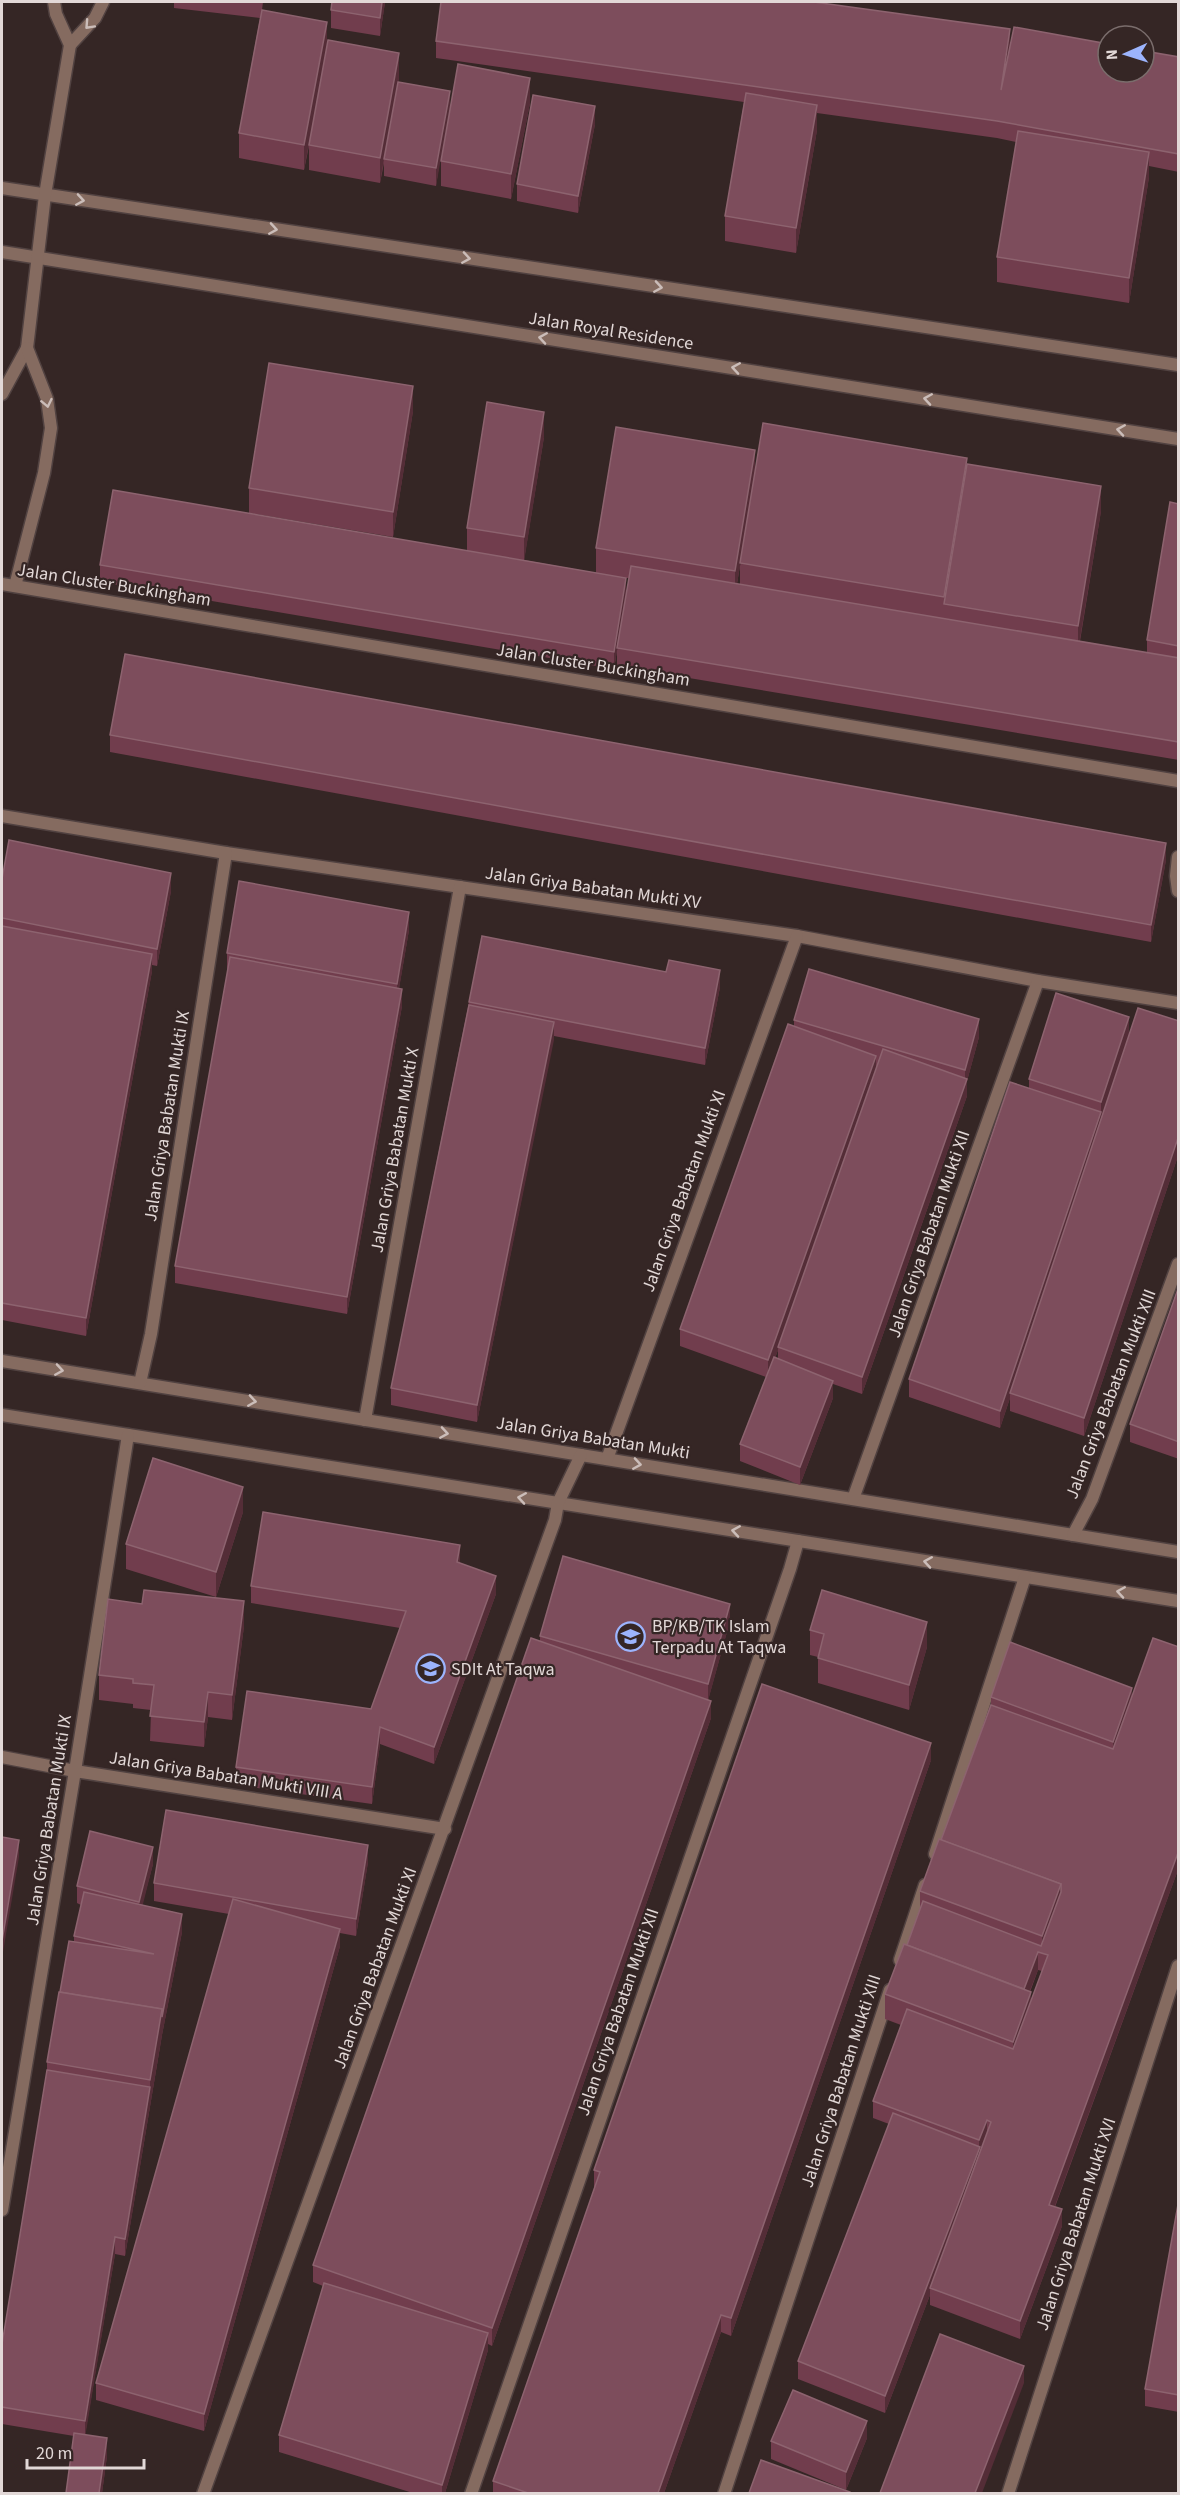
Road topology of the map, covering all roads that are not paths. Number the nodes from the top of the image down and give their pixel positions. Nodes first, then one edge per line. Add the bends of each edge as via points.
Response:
1 (54, 2) edge
2 (104, 2) edge
3 (70, 45) junction
4 (2, 188) edge
5 (45, 195) junction
6 (2, 252) edge
7 (38, 258) junction
8 (27, 348) junction
9 (1179, 365) edge
10 (2, 394) edge
11 (1179, 439) edge
12 (2, 585) edge
13 (15, 586) junction
14 (1179, 781) edge
15 (2, 816) edge
16 (226, 854) junction
17 (1179, 856) edge
18 (460, 887) junction
19 (1179, 891) edge
20 (797, 936) junction
21 (1038, 981) junction
22 (1179, 1003) edge
23 (1179, 1264) edge
24 (2, 1361) edge
25 (140, 1383) junction
26 (2, 1415) edge
27 (365, 1420) junction
28 (128, 1435) junction
29 (581, 1455) junction
30 (607, 1459) junction
31 (853, 1499) junction
32 (558, 1503) junction
33 (1073, 1535) junction
34 (798, 1541) junction
35 (1179, 1552) edge
36 (1025, 1577) junction
37 (1179, 1601) edge
38 (2, 1757) edge
39 (75, 1771) junction
40 (445, 1829) junction
41 (1179, 1966) edge
42 (2, 2210) edge
43 (203, 2493) edge
44 (471, 2493) edge
45 (724, 2493) edge
46 (1008, 2493) edge

1 - 3 street
2 -> 3 street
3 - 5 street
4 - 5 street
5 - 7 street
5 -> 9 street
6 - 7 street, Jalan Royal Residence
7 - 8 street
11 -> 7 street, Jalan Royal Residence
8 - 10 street
8 -> 13 street via 47,399 51,428 44,473
12 - 13 street, Jalan Cluster Buckingham
13 - 14 street, Jalan Cluster Buckingham
15 - 16 street, Jalan Griya Babatan Mukti XV
16 - 18 street, Jalan Griya Babatan Mukti XV
16 - 25 street, Jalan Griya Babatan Mukti IX
17 - 19 street
18 - 20 street, Jalan Griya Babatan Mukti XV
18 - 27 street, Jalan Griya Babatan Mukti X
20 - 21 street, Jalan Griya Babatan Mukti XV
20 - 30 street, Jalan Griya Babatan Mukti XI
21 - 22 street, Jalan Griya Babatan Mukti XV
21 - 31 street, Jalan Griya Babatan Mukti XII
23 - 33 street, Jalan Griya Babatan Mukti XIII via 1092,1499
24 -> 25 street, Jalan Griya Babatan Mukti
25 -> 27 street, Jalan Griya Babatan Mukti
26 - 28 street
27 -> 29 street, Jalan Griya Babatan Mukti
32 -> 28 street
28 - 39 street, Jalan Griya Babatan Mukti IX
29 - 30 street, Jalan Griya Babatan Mukti
29 - 32 street, Jalan Griya Babatan Mukti XI
30 -> 31 street, Jalan Griya Babatan Mukti
31 - 33 street, Jalan Griya Babatan Mukti
34 -> 32 street
32 - 40 street, Jalan Griya Babatan Mukti XI
33 - 35 street, Jalan Griya Babatan Mukti
36 -> 34 street
34 - 44 street, Jalan Griya Babatan Mukti XII
37 -> 36 street
36 - 45 street, Jalan Griya Babatan Mukti XIII
38 - 39 street, Jalan Griya Babatan Mukti VIII A
39 - 40 street, Jalan Griya Babatan Mukti VIII A
39 - 42 street, Jalan Griya Babatan Mukti IX
40 - 43 street, Jalan Griya Babatan Mukti XI
41 - 46 street, Jalan Griya Babatan Mukti XVI

